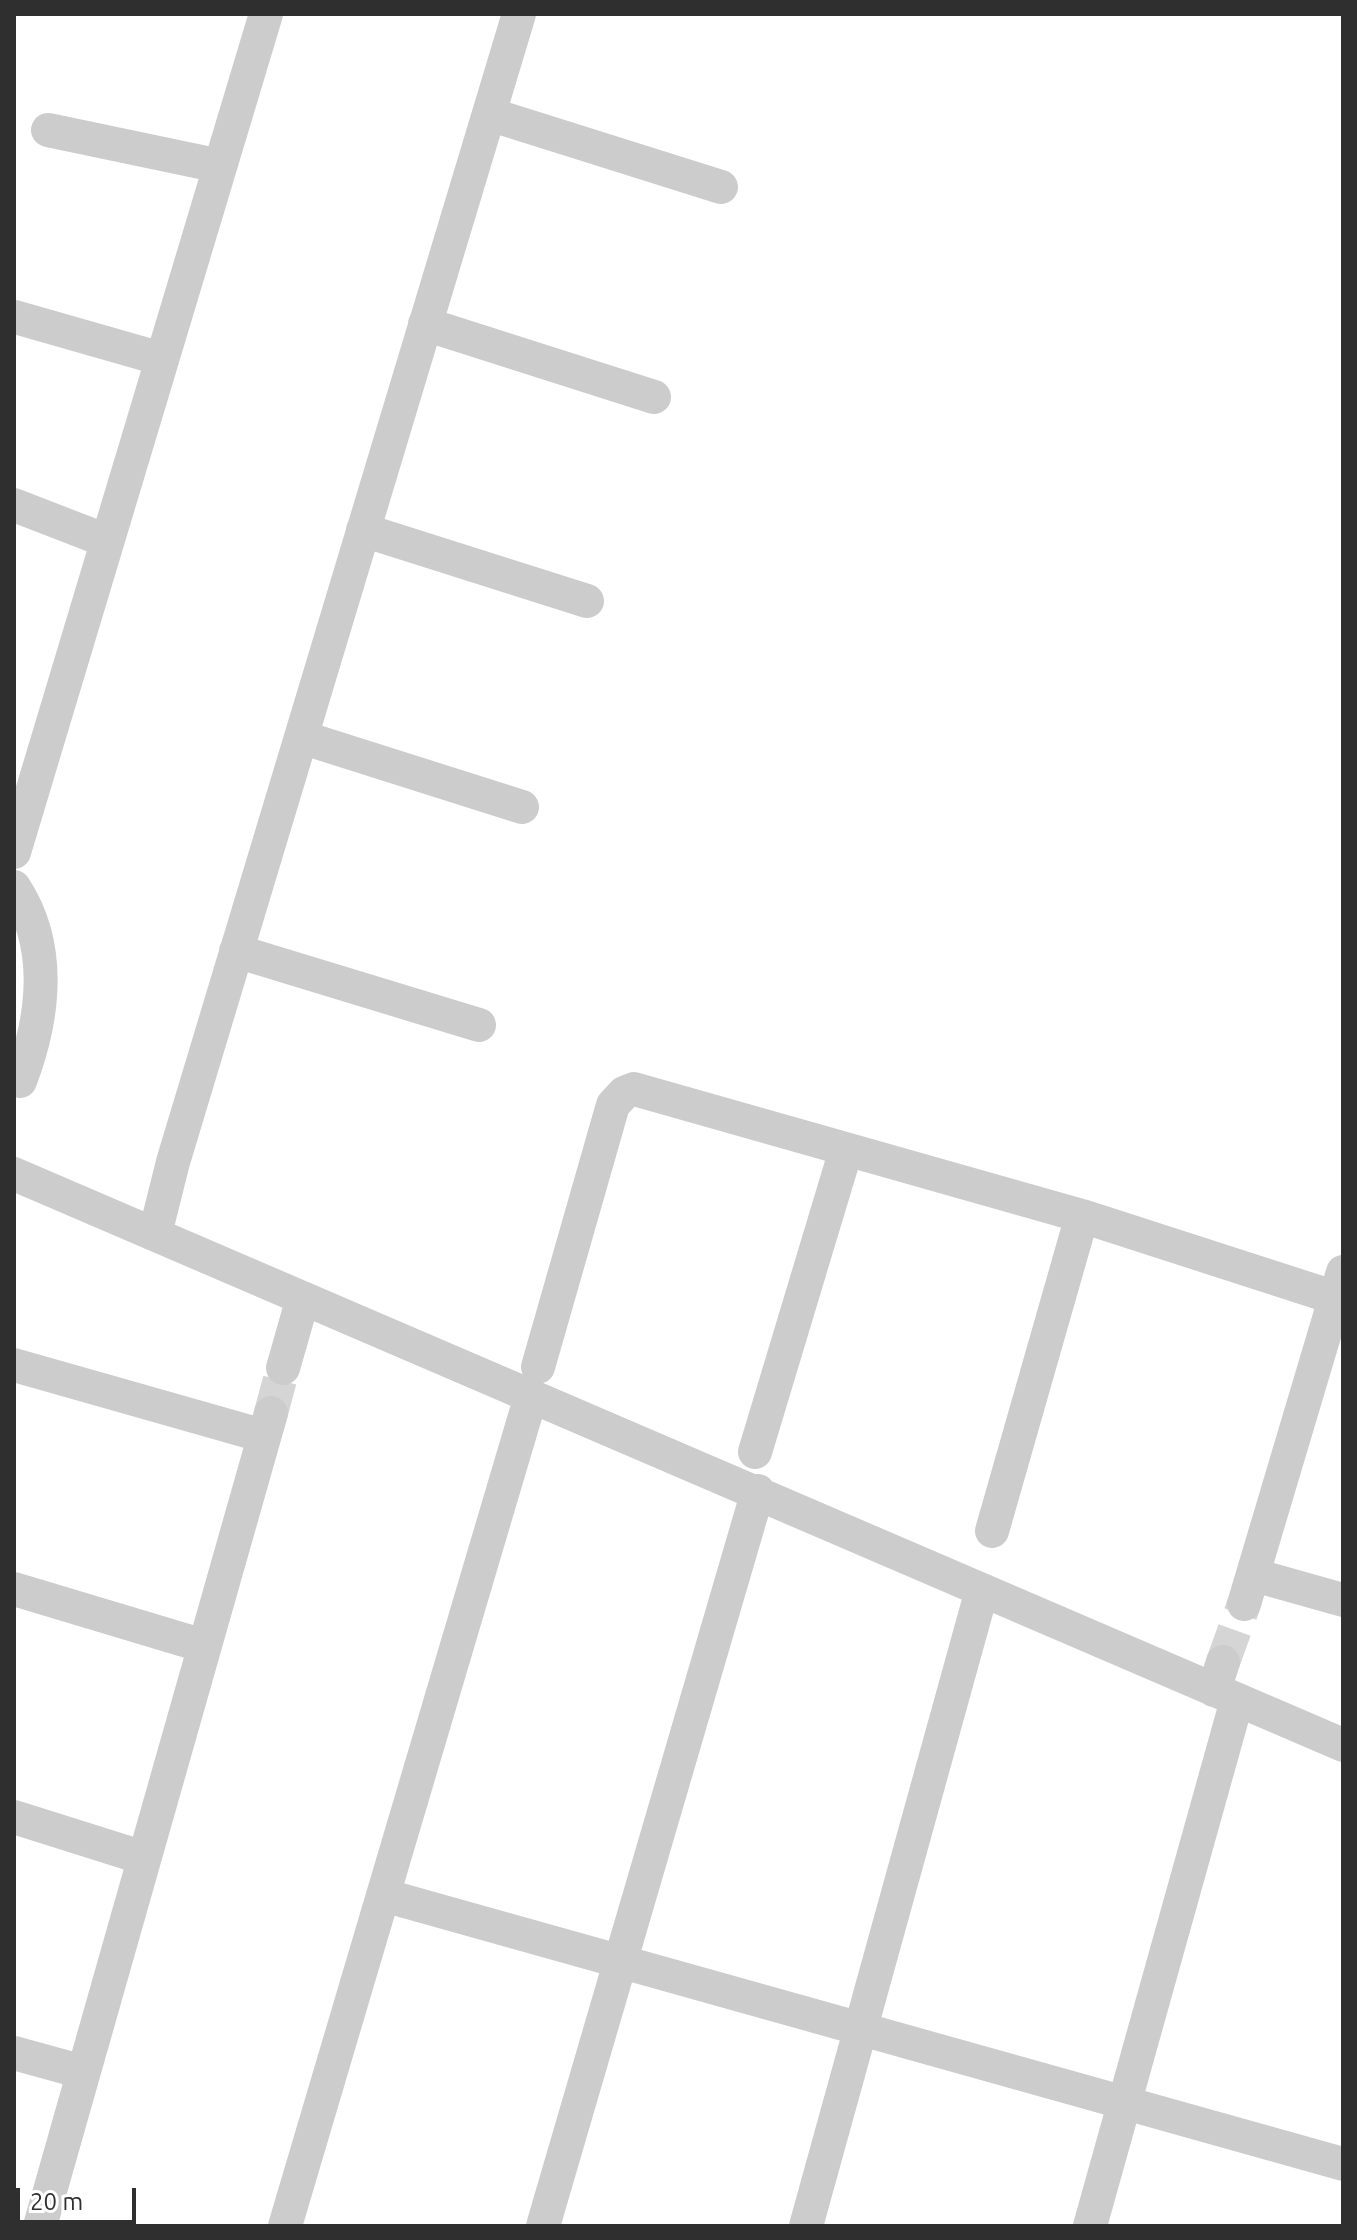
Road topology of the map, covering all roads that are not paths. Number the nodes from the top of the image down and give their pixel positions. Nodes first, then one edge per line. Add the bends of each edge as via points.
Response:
1 (266, 14) edge
2 (519, 14) edge
3 (489, 114) junction
4 (48, 130) dead end
5 (220, 166) junction
6 (721, 187) dead end
7 (15, 317) edge
8 (425, 324) junction
9 (162, 359) junction
10 (654, 397) dead end
11 (14, 505) edge
12 (363, 530) junction
13 (107, 541) junction
14 (587, 601) dead end
15 (301, 737) junction
16 (522, 807) dead end
17 (14, 852) edge
18 (14, 887) edge
19 (236, 951) junction
20 (479, 1025) dead end
21 (20, 1081) dead end
22 (846, 1150) junction
23 (14, 1174) edge
24 (1082, 1216) junction
25 (155, 1234) junction
26 (1339, 1285) edge
27 (303, 1298) junction
28 (1331, 1355) edge
29 (14, 1365) edge
30 (283, 1368) tunnel mouth
31 (535, 1382) junction
32 (755, 1452) dead end
33 (758, 1491) junction
34 (992, 1531) dead end
35 (14, 1589) edge
36 (982, 1590) junction
37 (1343, 1600) edge
38 (204, 1646) junction
39 (1225, 1684) junction
40 (1343, 1745) edge
41 (14, 1817) edge
42 (144, 1858) junction
43 (383, 1895) junction
44 (619, 1961) junction
45 (861, 2029) junction
46 (14, 2053) edge
47 (83, 2072) junction
48 (1125, 2103) junction
49 (1343, 2164) edge
50 (40, 2226) edge
51 (285, 2226) edge
52 (543, 2226) edge
53 (806, 2226) edge
54 (1090, 2226) edge

1 - 5 street
2 - 3 street
3 - 6 street
3 - 8 street
4 - 5 street
5 - 9 street
7 - 9 street
8 - 10 street
8 - 12 street
9 - 13 street
11 - 13 street
12 - 14 street
12 - 15 street
13 - 17 street
15 - 16 street
15 - 19 street
18 - 21 street via 30,912 43,985 37,1038
19 - 20 street
19 - 25 street
22 - 24 street
22 - 31 street via 634,1089 624,1093 613,1105
22 - 32 street
23 - 25 street
24 - 26 street
24 - 34 street
25 - 27 street
26 - 28 street
27 - 30 street
27 - 31 street
28 - 37 street via 1249,1590
29 - 38 street via 267,1424
31 - 33 street
31 - 43 street
33 - 36 street
33 - 44 street
35 - 38 street
36 - 39 street
36 - 45 street
38 - 42 street
39 - 40 street
39 - 48 street
41 - 42 street
42 - 47 street
43 - 44 street
43 - 51 street
44 - 45 street
44 - 52 street
45 - 48 street
45 - 53 street
46 - 47 street
47 - 50 street
48 - 49 street
48 - 54 street

